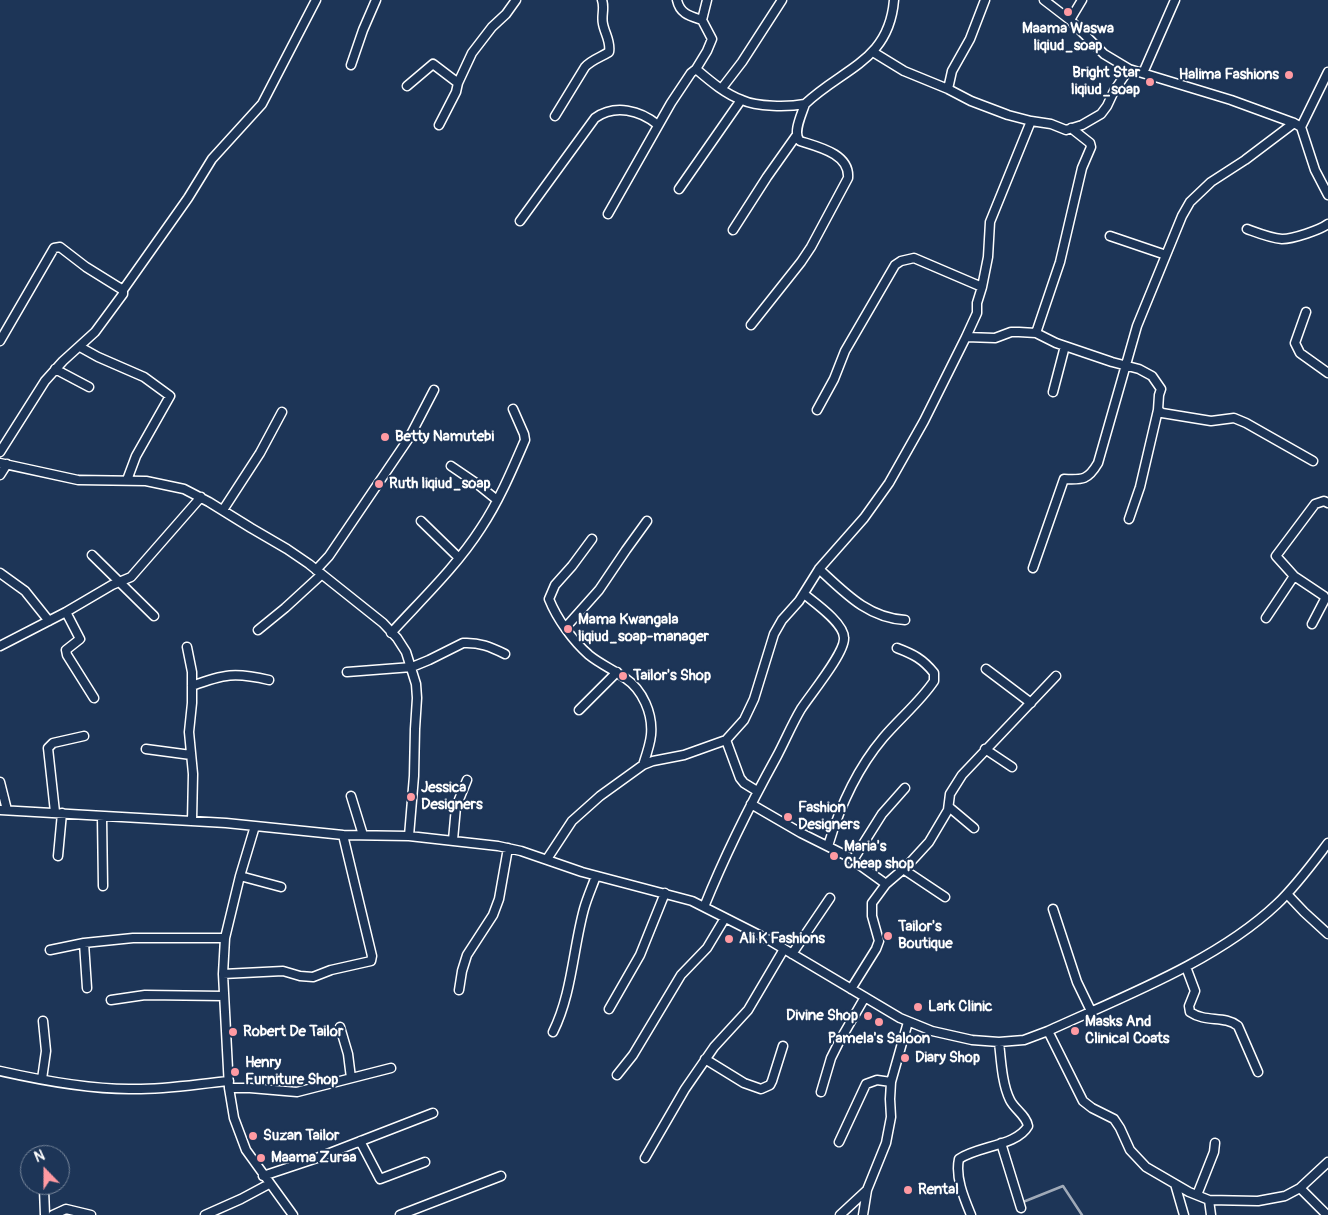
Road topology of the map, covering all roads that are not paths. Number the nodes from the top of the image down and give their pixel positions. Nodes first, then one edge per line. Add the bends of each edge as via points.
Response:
1 (316, 0) edge
2 (376, 0) edge
3 (516, 0) edge
4 (602, 0) edge
5 (677, 0) edge
6 (706, 0) edge
7 (782, 0) edge
8 (894, 0) edge
9 (985, 0) edge
10 (1044, 0) edge
11 (1082, 0) edge
12 (1175, 0) edge
13 (702, 20) junction
14 (1070, 20) junction
15 (873, 52) junction
16 (351, 65) dead end
17 (696, 68) junction
18 (1129, 69) junction
19 (1328, 72) edge
20 (1142, 73) junction
21 (458, 83) junction
22 (408, 86) dead end
23 (722, 88) junction
24 (948, 89) junction
25 (741, 100) junction
26 (805, 104) junction
27 (555, 116) dead end
28 (1031, 121) junction
29 (439, 125) dead end
30 (658, 125) junction
31 (1298, 125) junction
32 (1071, 128) junction
33 (796, 136) junction
34 (679, 189) dead end
35 (1328, 195) edge
36 (608, 214) dead end
37 (520, 221) dead end
38 (1328, 224) edge
39 (1247, 229) dead end
40 (733, 230) dead end
41 (1110, 236) dead end
42 (1166, 255) junction
43 (982, 286) junction
44 (123, 290) junction
45 (1306, 312) dead end
46 (751, 325) dead end
47 (1036, 333) junction
48 (966, 338) junction
49 (0, 341) edge
50 (1065, 346) junction
51 (80, 347) junction
52 (1125, 364) junction
53 (55, 369) junction
54 (1328, 374) edge
55 (89, 387) dead end
56 (434, 390) dead end
57 (1053, 392) dead end
58 (513, 409) dead end
59 (817, 410) dead end
60 (1158, 410) junction
61 (282, 412) dead end
62 (0, 452) edge
63 (1313, 461) dead end
64 (3, 464) edge
65 (451, 466) dead end
66 (0, 475) edge
67 (127, 480) junction
68 (201, 498) junction
69 (497, 500) junction
70 (1328, 503) edge
71 (223, 510) junction
72 (1129, 519) dead end
73 (421, 521) dead end
74 (647, 521) dead end
75 (592, 539) dead end
76 (92, 555) dead end
77 (458, 557) junction
78 (1033, 568) dead end
79 (819, 570) junction
80 (319, 572) junction
81 (0, 573) edge
82 (1294, 576) junction
83 (118, 582) junction
84 (804, 594) junction
85 (66, 612) junction
86 (154, 616) dead end
87 (1266, 618) dead end
88 (905, 620) dead end
89 (49, 621) junction
90 (1312, 624) dead end
91 (566, 627) junction
92 (258, 630) dead end
93 (391, 632) junction
94 (0, 646) edge
95 (187, 647) dead end
96 (897, 648) dead end
97 (505, 654) dead end
98 (412, 667) junction
99 (986, 669) dead end
100 (348, 672) dead end
101 (617, 672) junction
102 (1056, 676) dead end
103 (269, 680) dead end
104 (192, 686) junction
105 (94, 698) dead end
106 (1031, 703) junction
107 (578, 710) dead end
108 (84, 736) dead end
109 (726, 740) junction
110 (146, 749) dead end
111 (985, 749) junction
112 (191, 755) junction
113 (644, 765) junction
114 (1012, 767) dead end
115 (467, 780) dead end
116 (0, 782) edge
117 (905, 788) dead end
118 (757, 791) junction
119 (352, 796) dead end
120 (751, 804) junction
121 (949, 806) junction
122 (4, 810) edge
123 (59, 812) junction
124 (102, 817) junction
125 (192, 821) junction
126 (255, 826) junction
127 (974, 828) dead end
128 (343, 835) junction
129 (363, 835) junction
130 (408, 836) junction
131 (453, 840) junction
132 (1328, 843) edge
133 (828, 846) junction
134 (508, 848) junction
135 (58, 856) dead end
136 (547, 860) junction
137 (853, 860) junction
138 (904, 869) junction
139 (240, 876) junction
140 (596, 876) junction
141 (886, 884) junction
142 (103, 886) dead end
143 (281, 887) dead end
144 (665, 893) junction
145 (1287, 894) junction
146 (830, 898) dead end
147 (945, 898) dead end
148 (704, 907) junction
149 (1053, 909) dead end
150 (726, 918) junction
151 (1328, 934) edge
152 (225, 938) junction
153 (84, 943) junction
154 (784, 949) junction
155 (50, 950) dead end
156 (792, 954) junction
157 (1186, 967) junction
158 (223, 974) junction
159 (87, 988) dead end
160 (851, 989) junction
161 (459, 990) dead end
162 (224, 996) junction
163 (865, 997) junction
164 (111, 1000) dead end
165 (609, 1009) dead end
166 (1091, 1011) junction
167 (43, 1021) dead end
168 (908, 1022) junction
169 (340, 1027) dead end
170 (1048, 1031) junction
171 (553, 1032) dead end
172 (1000, 1042) junction
173 (783, 1046) dead end
174 (706, 1059) junction
175 (391, 1068) dead end
176 (0, 1071) edge
177 (1258, 1072) dead end
178 (617, 1075) dead end
179 (351, 1078) junction
180 (42, 1079) junction
181 (891, 1082) junction
182 (229, 1084) junction
183 (821, 1092) dead end
184 (434, 1113) dead end
185 (360, 1141) junction
186 (839, 1142) dead end
187 (1001, 1143) junction
188 (1215, 1144) dead end
189 (645, 1158) dead end
190 (425, 1162) dead end
191 (1328, 1162) edge
192 (263, 1176) junction
193 (501, 1176) dead end
194 (269, 1184) junction
195 (1175, 1184) junction
196 (1300, 1188) junction
197 (867, 1190) junction
198 (44, 1195) edge
199 (1197, 1195) junction
200 (1209, 1200) junction
201 (1021, 1208) dead end
202 (45, 1215) edge
203 (53, 1215) edge
204 (91, 1215) edge
205 (205, 1215) edge
206 (293, 1215) edge
207 (400, 1215) edge
208 (840, 1215) edge
209 (863, 1215) edge
210 (970, 1215) edge
211 (1184, 1215) edge
212 (1211, 1215) edge
213 (1327, 1215) edge

1 - 44 street via 262,104 212,158
2 - 16 street
3 - 21 street via 472,53
4 - 27 street via 609,52 589,63
5 - 13 street via 682,12
6 - 13 street
7 - 23 street
8 - 15 street via 884,38
9 - 24 street via 970,39 952,71
10 - 14 street
11 - 14 street
12 - 20 street
13 - 17 street via 712,39
14 - 18 street via 1104,54
15 - 24 street via 904,71
15 - 26 street
17 - 23 street
17 - 30 street
18 - 20 street
18 - 32 street via 1101,114
19 - 31 street
20 - 31 street via 1231,100
21 - 22 street via 433,64
21 - 29 street
23 - 25 street
24 - 28 street via 971,101
25 - 26 street via 754,104
25 - 34 street
26 - 33 street
28 - 32 street via 1066,130
28 - 43 street via 990,222
30 - 36 street
30 - 37 street via 634,111 620,110 595,118
31 - 35 street
31 - 42 street via 1211,182 1190,202
32 - 47 street via 1091,146 1082,168 1060,262
33 - 40 street
33 - 46 street via 800,141 841,158 849,171 848,178 806,254
38 - 39 street via 1322,229 1283,239
41 - 42 street
42 - 52 street
43 - 48 street via 977,313
43 - 59 street via 914,258 895,265 845,351
44 - 49 street via 60,247 54,248
44 - 51 street via 108,315
45 - 54 street via 1295,343 1300,353
47 - 48 street via 1012,332 995,338
47 - 50 street
48 - 79 street via 895,474 864,518
50 - 52 street
50 - 57 street
51 - 53 street
51 - 67 street via 144,377 170,396 136,456
52 - 60 street via 1152,376 1159,384
52 - 78 street via 1098,463 1082,480 1064,479
53 - 55 street
53 - 62 street
56 - 80 street via 408,438
58 - 69 street via 525,440
60 - 63 street via 1205,421 1234,418
60 - 72 street
61 - 71 street
64 - 66 street
64 - 67 street via 78,480
65 - 69 street
67 - 68 street via 166,484
68 - 71 street
68 - 83 street via 137,571
69 - 77 street
70 - 82 street via 1315,504 1276,556
71 - 80 street
73 - 77 street
74 - 91 street via 602,586
75 - 91 street via 549,595
76 - 83 street
77 - 93 street
79 - 84 street
79 - 88 street via 858,605
80 - 92 street via 286,608
80 - 93 street
81 - 89 street via 24,591
82 - 87 street
82 - 90 street via 1324,596
83 - 85 street
83 - 86 street
84 - 109 street via 774,634 751,706 744,720
84 - 118 street via 838,624 844,642 793,723
85 - 89 street
85 - 105 street via 80,639 66,650 67,655
89 - 94 street
91 - 101 street via 590,656
93 - 98 street via 406,652
95 - 104 street
96 - 133 street via 923,661 934,673 934,681 862,764 842,804
97 - 98 street via 480,643 463,643
98 - 100 street
98 - 130 street via 417,698
99 - 106 street
101 - 107 street
101 - 113 street via 636,687 651,719 651,736
102 - 106 street
103 - 104 street via 235,674
104 - 112 street
106 - 111 street
108 - 123 street via 54,743 48,748
109 - 113 street
109 - 118 street via 740,778
110 - 112 street
111 - 114 street
111 - 121 street via 955,785
112 - 125 street
113 - 136 street via 600,796 572,821
115 - 131 street via 456,807
116 - 122 street
117 - 137 street via 882,814
118 - 120 street
119 - 129 street
120 - 133 street
120 - 148 street
121 - 127 street
121 - 138 street via 929,842
122 - 123 street
123 - 124 street
123 - 135 street
124 - 125 street
124 - 142 street
125 - 126 street
126 - 128 street
126 - 139 street
128 - 129 street
128 - 158 street via 371,961 312,977 283,971
129 - 130 street
130 - 131 street
131 - 134 street
132 - 145 street
133 - 137 street
134 - 136 street
134 - 161 street via 497,907 467,955
136 - 140 street
137 - 141 street
138 - 141 street
138 - 147 street
139 - 143 street
139 - 152 street
140 - 144 street
140 - 171 street via 584,908 560,1018
141 - 160 street via 872,903 879,941
144 - 148 street
144 - 165 street via 640,955
145 - 151 street
145 - 157 street via 1227,943
146 - 156 street
148 - 150 street
149 - 166 street via 1077,982
150 - 154 street
150 - 178 street via 707,948 681,975 633,1055
152 - 153 street via 133,938
152 - 158 street
153 - 155 street
153 - 159 street
154 - 156 street
154 - 174 street via 748,1010
156 - 160 street
157 - 166 street
157 - 177 street via 1195,991 1188,1006 1190,1012 1200,1018 1232,1022 1238,1026
158 - 162 street
160 - 163 street
162 - 164 street via 145,995
162 - 182 street
163 - 168 street
163 - 183 street via 831,1058
166 - 170 street
167 - 180 street via 46,1051
168 - 172 street via 952,1036
168 - 181 street
169 - 179 street
170 - 172 street via 1024,1040
170 - 195 street via 1083,1101 1114,1119 1134,1155
172 - 187 street via 1008,1095 1028,1126
173 - 174 street via 770,1085 761,1089 744,1083
174 - 189 street
175 - 179 street
176 - 180 street
179 - 182 street via 297,1092
180 - 182 street via 130,1090
181 - 186 street via 877,1080 866,1084
181 - 197 street via 890,1128
182 - 192 street via 234,1118 246,1150
184 - 185 street
185 - 190 street via 380,1179
185 - 192 street
187 - 201 street
187 - 210 street via 959,1158 962,1188
188 - 199 street
191 - 196 street
192 - 194 street
193 - 207 street
194 - 205 street
194 - 206 street
195 - 199 street
195 - 211 street
196 - 200 street via 1268,1200
196 - 213 street
197 - 208 street
197 - 209 street
198 - 202 street
199 - 200 street
200 - 212 street
203 - 204 street via 66,1210

